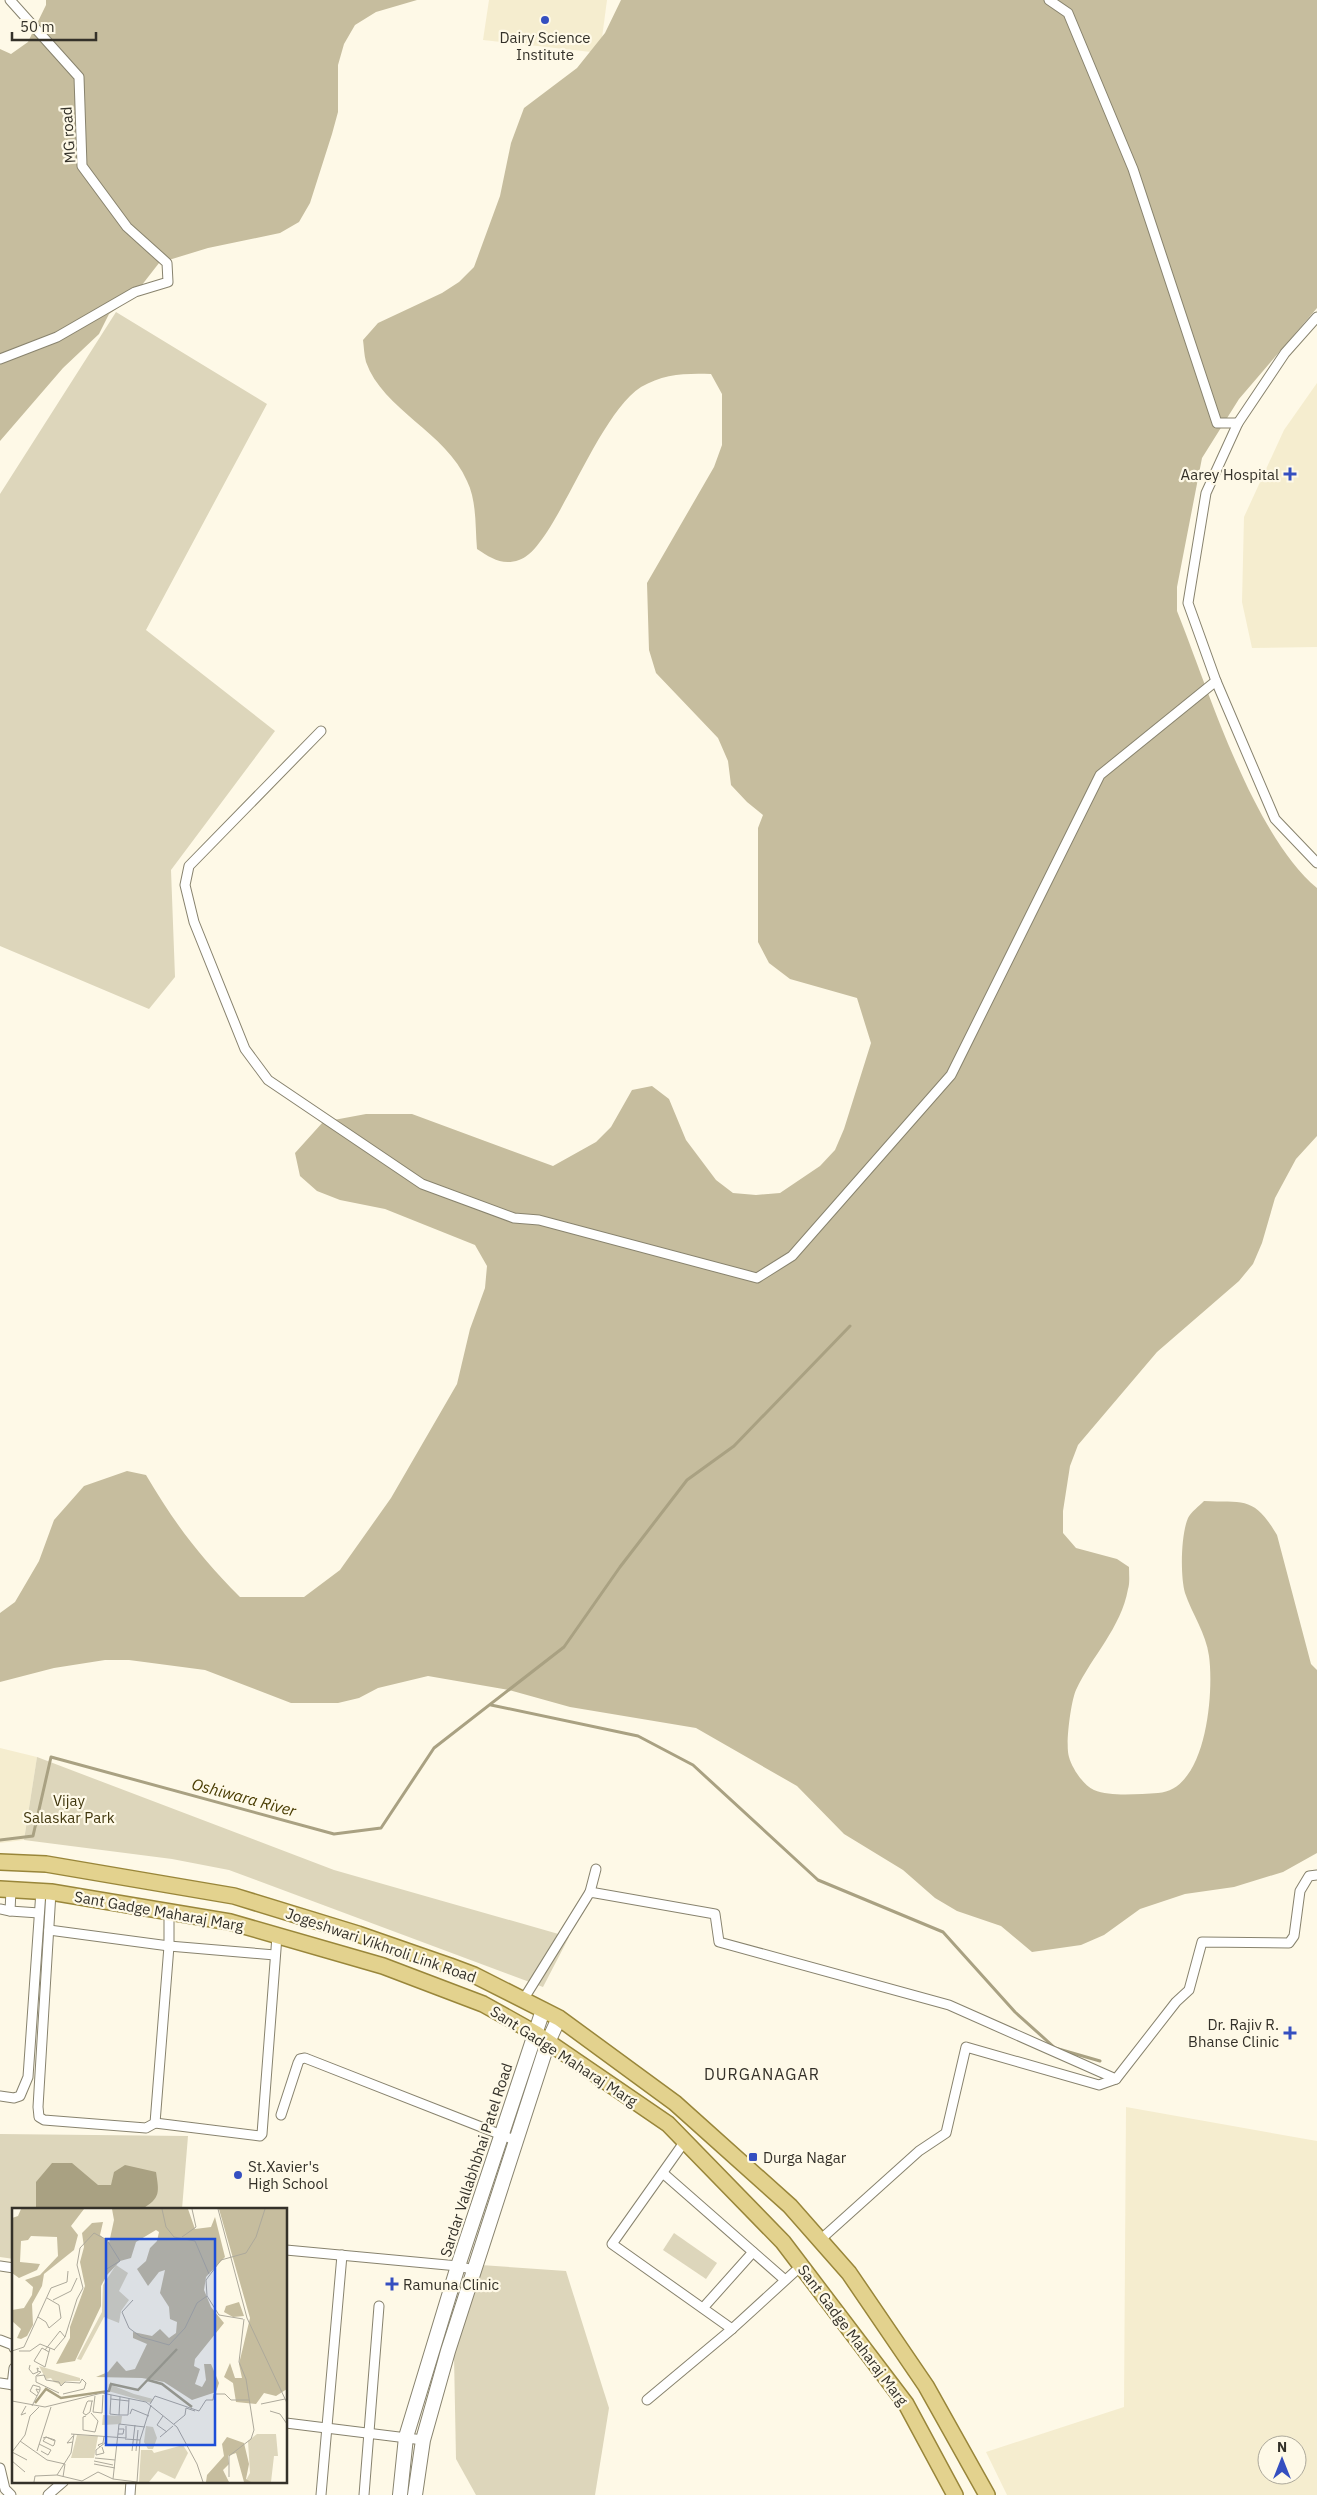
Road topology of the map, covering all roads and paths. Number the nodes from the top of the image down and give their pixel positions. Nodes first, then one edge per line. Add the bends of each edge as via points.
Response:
1 (10, 0) edge
2 (1049, 0) edge
3 (1317, 317) edge
4 (0, 358) edge
5 (1238, 423) junction
6 (1216, 681) junction
7 (321, 731) dead end
8 (1317, 863) edge
9 (0, 1862) edge
10 (596, 1869) dead end
11 (1317, 1875) edge
12 (5, 1890) edge
13 (46, 1891) junction
14 (590, 1892) junction
15 (0, 1909) edge
16 (10, 1911) junction
17 (169, 1912) junction
18 (40, 1913) junction
19 (50, 1930) junction
20 (277, 1936) junction
21 (169, 1946) junction
22 (275, 1956) junction
23 (523, 2000) junction
24 (543, 2010) junction
25 (559, 2018) junction
26 (535, 2033) junction
27 (548, 2042) junction
28 (1116, 2079) junction
29 (0, 2096) edge
30 (281, 2115) dead end
31 (155, 2123) junction
32 (502, 2134) junction
33 (517, 2141) junction
34 (685, 2142) junction
35 (664, 2174) junction
36 (820, 2240) junction
37 (288, 2250) edge
38 (753, 2252) junction
39 (342, 2255) junction
40 (458, 2266) junction
41 (801, 2266) junction
42 (474, 2270) junction
43 (785, 2280) junction
44 (379, 2306) dead end
45 (703, 2308) junction
46 (732, 2329) junction
47 (0, 2340) edge
48 (12, 2345) edge
49 (646, 2400) dead end
50 (288, 2423) edge
51 (328, 2428) junction
52 (369, 2432) junction
53 (406, 2437) junction
54 (423, 2440) junction
55 (0, 2468) edge
56 (63, 2482) edge
57 (131, 2482) edge
58 (11, 2495) edge
59 (48, 2495) edge
60 (130, 2495) edge
61 (321, 2495) edge
62 (364, 2495) edge
63 (400, 2495) edge
64 (415, 2495) edge
65 (955, 2495) edge
66 (987, 2495) edge

1 - 4 street, MG road via 79,77 82,166 127,226 167,263 168,282 135,292 57,338
2 - 5 street via 1068,13 1133,169 1217,423
3 - 5 street via 1285,353
5 - 6 street via 1206,493 1188,603
6 - 7 street via 1100,775 950,1075 792,1256 757,1278 539,1220 514,1218 422,1184 268,1080 245,1049 227,1009 194,922 185,885 189,866
6 - 8 street via 1275,819
9 - 23 main road, Jogeshwari Vikhroli Link Road via 46,1864 234,1896 450,1966
10 - 14 street
11 - 28 street via 1309,1876 1300,1891 1294,1936 1289,1943 1202,1942 1189,1990
12 - 13 main road, Sant Gadge Maharaj Marg
12 - 16 street
13 - 17 main road, Sant Gadge Maharaj Marg
13 - 18 street
13 - 19 street
14 - 23 street
14 - 28 street via 715,1914 719,1942 949,2006
15 - 16 street
16 - 18 street
17 - 20 main road, Sant Gadge Maharaj Marg via 230,1922
17 - 21 street
18 - 29 street via 28,2077 20,2096
19 - 21 street
19 - 31 street via 38,2107 40,2117 44,2120 146,2128
20 - 22 street
20 - 26 main road, Sant Gadge Maharaj Marg via 383,1966 483,2004
21 - 22 street
21 - 31 street
22 - 31 street via 262,2134
23 - 24 main road, Jogeshwari Vikhroli Link Road
24 - 25 main road, Jogeshwari Vikhroli Link Road
24 - 26 main road, Sardar Vallabhbhai Patel Road
25 - 27 main road
25 - 36 main road, Jogeshwari Vikhroli Link Road via 675,2103 790,2206
26 - 27 main road, Sant Gadge Maharaj Marg
26 - 32 main road, Sardar Vallabhbhai Patel Road
27 - 33 main road
27 - 34 main road, Sant Gadge Maharaj Marg via 668,2124
28 - 36 street via 1099,2085 966,2047 946,2133 919,2151
30 - 32 street via 298,2063 305,2058
32 - 33 street
32 - 40 main road, Sardar Vallabhbhai Patel Road
33 - 42 main road
34 - 35 street
34 - 41 main road, Sant Gadge Maharaj Marg via 783,2242
35 - 38 street
35 - 45 street via 612,2244
36 - 66 main road, Jogeshwari Vikhroli Link Road via 849,2274 926,2386
37 - 39 street
38 - 43 street
38 - 45 street
39 - 40 street
39 - 51 street
40 - 42 street
40 - 53 main road, Sardar Vallabhbhai Patel Road
41 - 43 street
41 - 65 main road, Sant Gadge Maharaj Marg via 906,2404
42 - 54 main road
43 - 46 street
44 - 52 street
45 - 46 street
46 - 49 street
47 - 48 street
50 - 51 street
51 - 52 street
51 - 61 street
52 - 53 street
52 - 62 street
53 - 54 street
53 - 63 main road, Sardar Vallabhbhai Patel Road
54 - 64 main road
55 - 58 street via 5,2489
56 - 59 street
57 - 60 street

